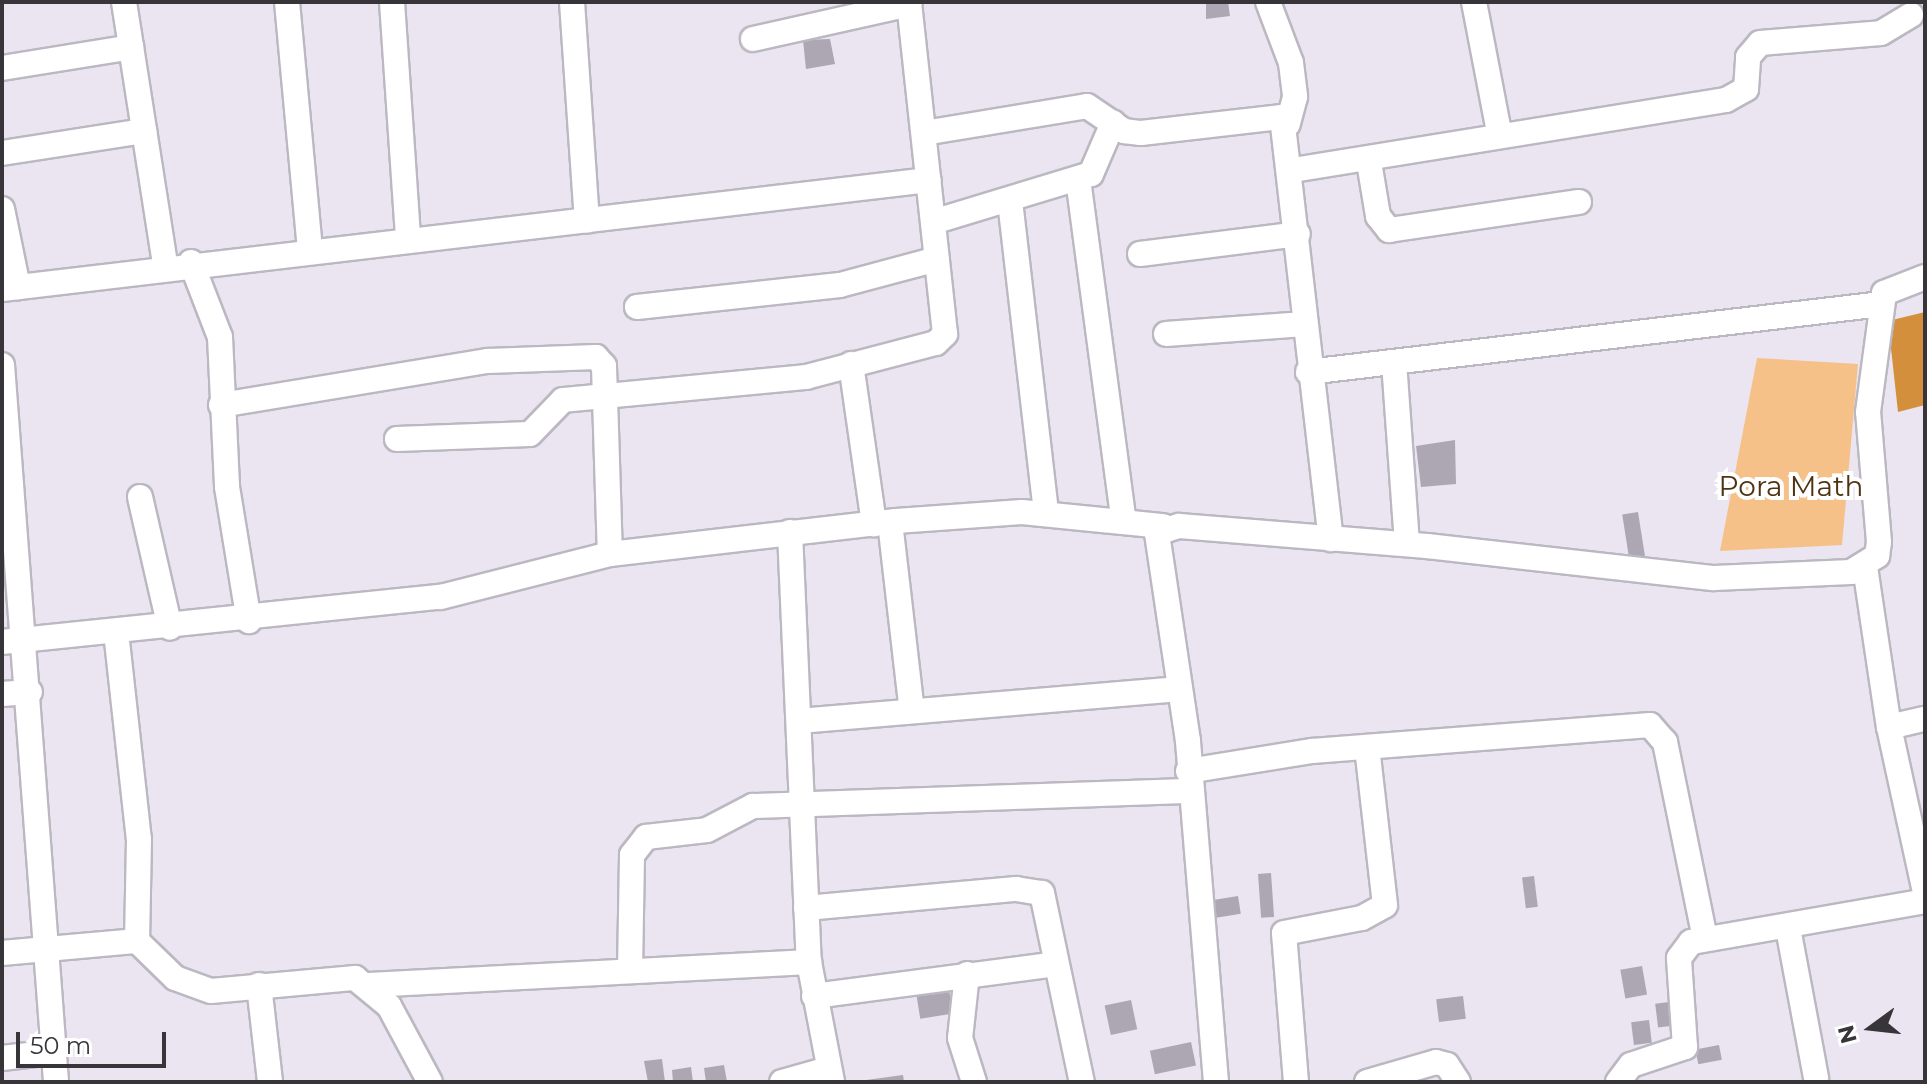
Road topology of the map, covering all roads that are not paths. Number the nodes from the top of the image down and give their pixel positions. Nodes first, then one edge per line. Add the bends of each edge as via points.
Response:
1 (124, 2) edge
2 (287, 2) edge
3 (392, 2) edge
4 (572, 2) edge
5 (1268, 2) edge
6 (1474, 2) edge
7 (909, 3) edge
8 (1914, 14) edge
9 (753, 39) dead end
10 (131, 47) junction
11 (2, 68) edge
12 (1113, 123) junction
13 (1288, 124) junction
14 (144, 131) junction
15 (1499, 132) junction
16 (924, 133) junction
17 (2, 153) edge
18 (1369, 162) junction
19 (1293, 170) junction
20 (1078, 179) junction
21 (929, 180) junction
22 (1010, 201) junction
23 (1579, 202) dead end
24 (2, 209) edge
25 (587, 220) junction
26 (933, 222) junction
27 (1298, 234) junction
28 (408, 239) junction
29 (310, 249) junction
30 (1140, 254) dead end
31 (937, 259) junction
32 (191, 262) junction
33 (165, 265) junction
34 (1925, 277) edge
35 (10, 288) edge
36 (1882, 304) junction
37 (637, 307) dead end
38 (1305, 324) junction
39 (1166, 334) dead end
40 (1394, 362) junction
41 (851, 364) junction
42 (2, 365) edge
43 (1308, 372) junction
44 (601, 396) junction
45 (221, 405) junction
46 (397, 439) dead end
47 (140, 497) dead end
48 (1046, 514) junction
49 (1124, 522) junction
50 (882, 523) junction
51 (1163, 526) junction
52 (790, 532) junction
53 (1331, 539) junction
54 (1407, 544) junction
55 (610, 554) junction
56 (1865, 567) junction
57 (249, 621) junction
58 (170, 628) junction
59 (116, 632) junction
60 (14, 641) edge
61 (1180, 689) junction
62 (30, 692) junction
63 (2, 694) edge
64 (912, 711) junction
65 (1925, 719) edge
66 (799, 721) junction
67 (1889, 727) junction
68 (1367, 747) junction
69 (1188, 781) junction
70 (803, 805) junction
71 (1925, 892) edge
72 (1925, 901) edge
73 (806, 908) junction
74 (1788, 928) junction
75 (1705, 938) junction
76 (137, 941) junction
77 (42, 952) junction
78 (2, 953) edge
79 (809, 962) junction
80 (1056, 964) junction
81 (630, 971) junction
82 (967, 974) junction
83 (259, 985) junction
84 (369, 985) junction
85 (814, 996) junction
86 (53, 1052) junction
87 (2, 1058) edge
88 (830, 1076) edge
89 (1816, 1078) dead end
90 (56, 1082) edge
91 (270, 1082) edge
92 (430, 1082) edge
93 (782, 1082) edge
94 (974, 1082) edge
95 (1082, 1082) edge
96 (1216, 1082) edge
97 (1296, 1082) edge
98 (1367, 1082) edge
99 (1458, 1082) edge
100 (1618, 1082) edge

1 - 10 street
2 - 29 street
3 - 28 street
4 - 25 street
5 - 13 street via 1291,63 1295,97
6 - 15 street
7 - 9 street
7 - 16 street
8 - 15 street via 1881,33 1760,43 1748,57 1746,89 1726,100
10 - 11 street
10 - 14 street
12 - 13 street via 1141,133 1273,114
12 - 16 street via 1087,106
12 - 20 street via 1100,166
13 - 19 street
14 - 17 street
14 - 33 street
15 - 18 street
16 - 21 street
18 - 19 street
18 - 23 street via 1378,216 1389,230
19 - 27 street
20 - 22 street
20 - 49 street
21 - 25 street
21 - 26 street
22 - 26 street
22 - 48 street
24 - 35 street
25 - 28 street
26 - 31 street
27 - 30 street
27 - 38 street
28 - 29 street
29 - 32 street
31 - 37 street via 840,285
31 - 41 street via 945,334 920,350
32 - 33 street
32 - 45 street via 220,337
33 - 35 street
34 - 36 street via 1890,286
36 - 40 street
36 - 56 street via 1868,412 1879,542
38 - 39 street
38 - 43 street
40 - 43 street
40 - 54 street
41 - 44 street via 779,381
41 - 50 street
42 - 60 street
43 - 53 street via 1326,456
44 - 45 street via 604,366 586,353 488,361
44 - 46 street via 563,400 530,434
44 - 55 street
45 - 57 street
47 - 58 street
48 - 49 street
48 - 50 street
49 - 51 street
50 - 52 street
50 - 64 street
51 - 53 street
51 - 61 street via 1155,544
52 - 55 street
52 - 66 street
53 - 54 street
54 - 56 street via 1714,578
55 - 57 street via 441,597
56 - 67 street
57 - 58 street
58 - 59 street
59 - 60 street
59 - 76 street via 139,839
60 - 62 street
61 - 64 street
61 - 69 street
62 - 63 street
62 - 77 street
64 - 66 street
65 - 67 street
66 - 70 street
67 - 71 street
68 - 69 street
68 - 75 street via 1638,723 1658,729
68 - 97 street via 1385,905 1362,918 1284,933
69 - 70 street
69 - 96 street
70 - 73 street
70 - 81 street via 742,808 707,830 659,833 636,843
72 - 74 street
73 - 79 street
73 - 80 street via 1032,889 1048,905
74 - 75 street
74 - 89 street
75 - 100 street via 1682,948 1679,958 1685,1047 1631,1065
76 - 77 street
76 - 83 street via 192,988
77 - 78 street
77 - 86 street
79 - 81 street
79 - 85 street
80 - 82 street
80 - 95 street
81 - 84 street
82 - 85 street
82 - 94 street via 970,1002 960,1038
83 - 84 street via 339,977
83 - 91 street
84 - 92 street via 389,1006
85 - 88 street
86 - 87 street
86 - 90 street
88 - 93 street
98 - 99 street via 1436,1062 1447,1065

